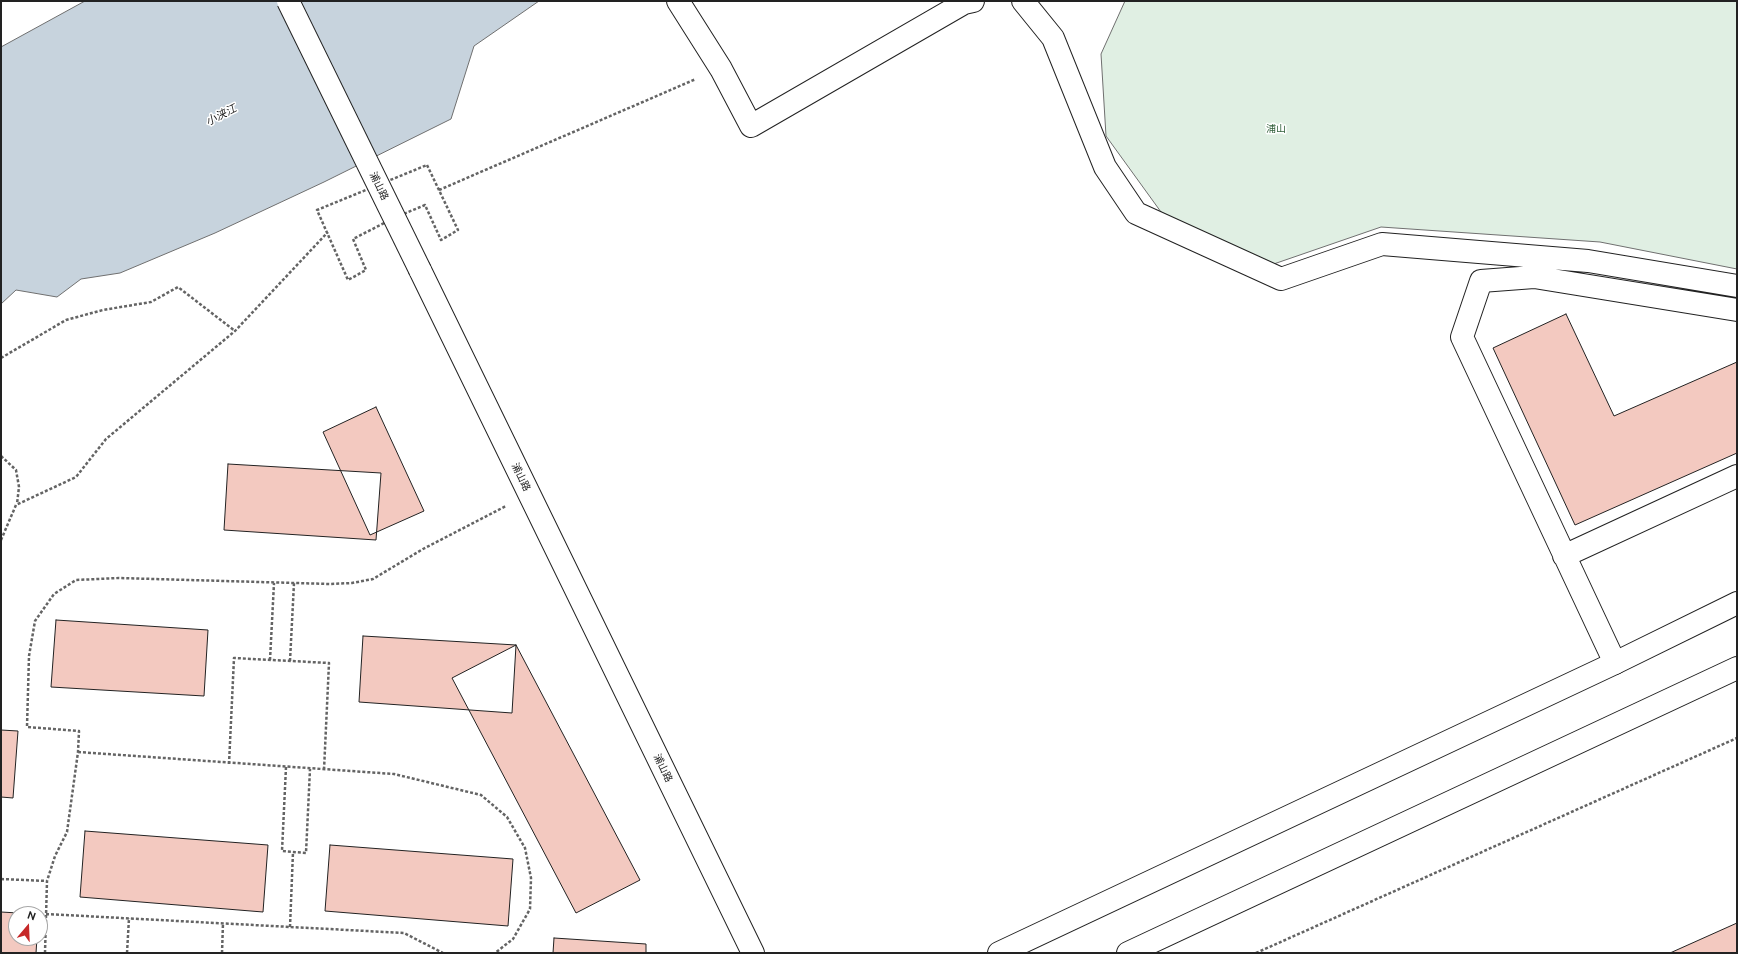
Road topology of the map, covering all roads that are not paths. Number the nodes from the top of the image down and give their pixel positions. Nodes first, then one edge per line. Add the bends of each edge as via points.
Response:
1 (288, 1) edge
2 (678, 1) edge
3 (973, 1) edge
4 (1023, 1) edge
5 (1737, 286) edge
6 (1737, 310) edge
7 (1737, 476) edge
8 (1564, 556) junction
9 (1737, 603) edge
10 (1615, 663) junction
11 (1737, 668) edge
12 (753, 953) edge
13 (999, 953) edge
14 (1128, 953) edge

1 - 12 street, 浦山路, bridge
2 - 3 street via 721,69 751,126 964,3
4 - 5 street via 1053,38 1105,167 1136,213 1281,279 1382,244 1588,261
6 - 8 street via 1534,276 1481,281 1462,337
7 - 8 street
8 - 10 street
9 - 10 street
10 - 13 street
11 - 14 street

